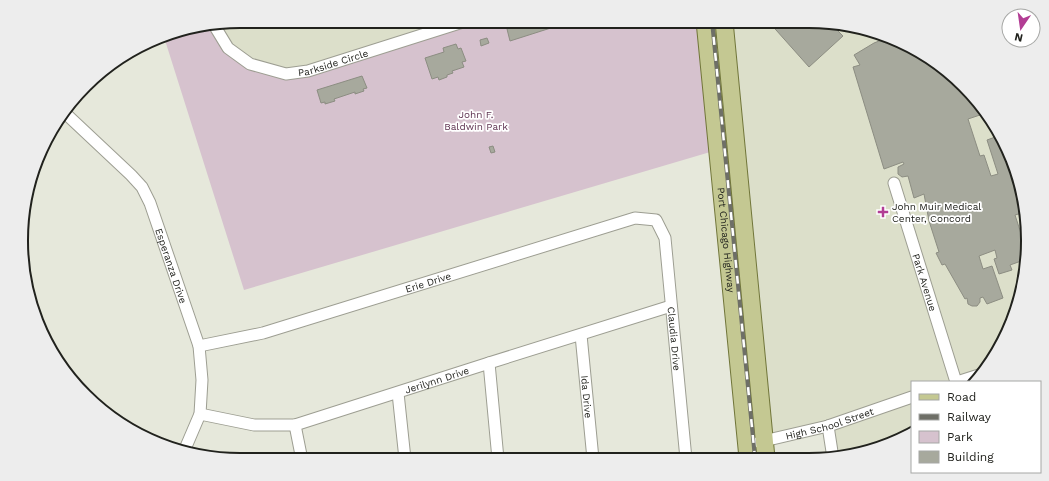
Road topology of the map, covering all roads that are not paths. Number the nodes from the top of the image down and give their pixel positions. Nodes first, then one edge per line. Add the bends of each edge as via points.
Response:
1 (444, 28) edge
2 (706, 28) edge
3 (725, 28) edge
4 (217, 29) edge
5 (712, 91) junction
6 (732, 91) junction
7 (68, 116) edge
8 (894, 183) dead end
9 (656, 220) joint
10 (670, 306) junction
11 (581, 335) junction
12 (199, 346) junction
13 (489, 363) junction
14 (971, 378) edge
15 (957, 381) edge
16 (960, 381) edge
17 (398, 393) junction
18 (911, 397) edge
19 (200, 414) junction
20 (295, 425) junction
21 (828, 426) junction
22 (763, 441) junction
23 (186, 446) edge
24 (747, 452) edge
25 (832, 452) edge
26 (301, 453) edge
27 (404, 453) edge
28 (497, 453) edge
29 (592, 453) edge
30 (685, 453) edge
31 (765, 453) edge

1 - 4 street, Parkside Circle via 308,71 286,74 250,64 228,48
2 - 5 main road, Port Chicago Highway
3 - 6 main road, Port Chicago Highway
5 - 6 main road
5 - 24 main road, Port Chicago Highway
6 - 22 main road, Port Chicago Highway
7 - 12 street, Esperanza Drive via 142,187 150,203
8 - 15 street, Park Avenue
9 - 10 street, Claudia Drive via 665,238
9 - 12 street, Erie Drive via 636,218 263,333
10 - 11 street, Jerilynn Drive
10 - 30 street, Claudia Drive
11 - 13 street, Jerilynn Drive
11 - 29 street, Ida Drive
12 - 19 street, Esperanza Drive via 202,380
13 - 17 street, Jerilynn Drive
13 - 28 street
14 - 16 street
17 - 20 street, Jerilynn Drive
17 - 27 street
18 - 21 street, High School Street
19 - 20 street, Jerilynn Drive via 254,425
19 - 23 street, Esperanza Drive
20 - 26 street
21 - 22 street, High School Street
21 - 25 street
22 - 24 street, High School Street
22 - 31 main road, Port Chicago Highway

